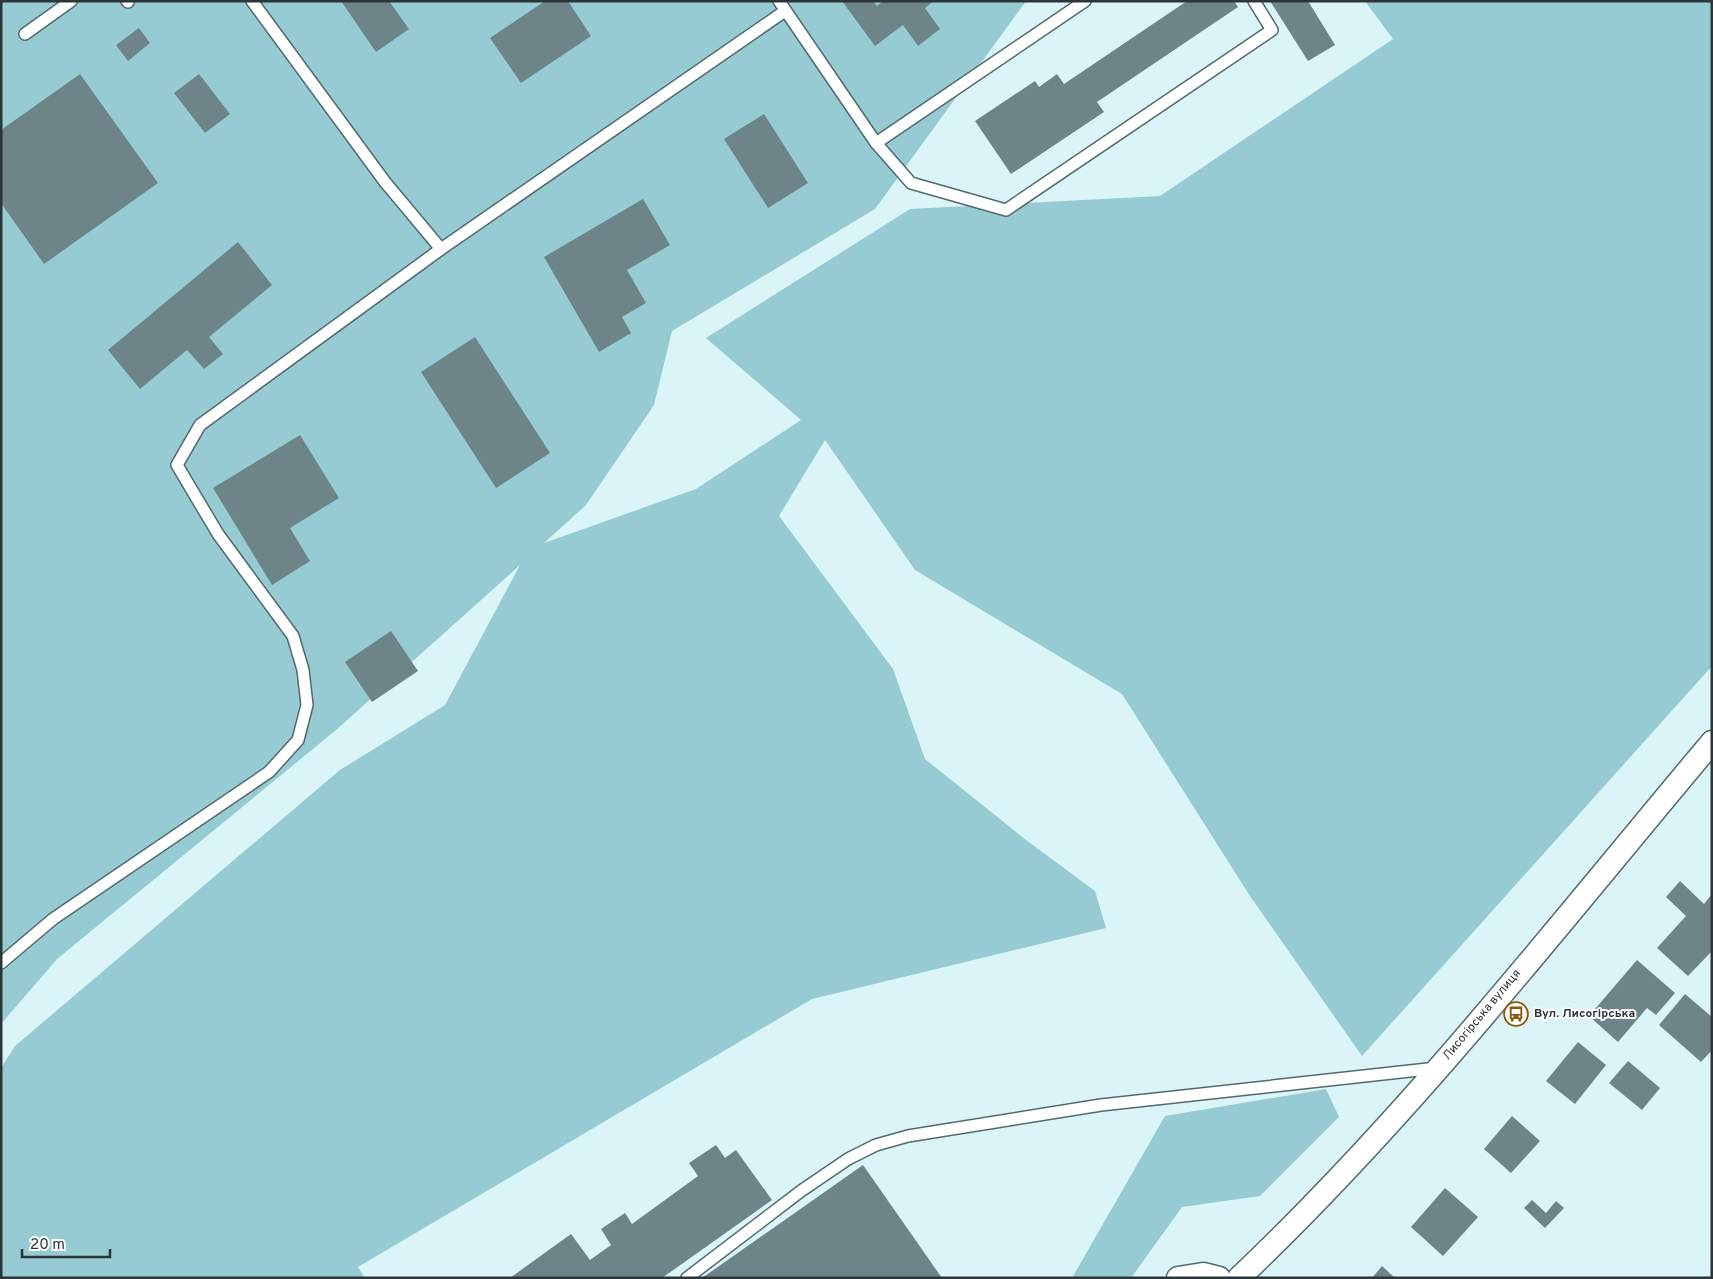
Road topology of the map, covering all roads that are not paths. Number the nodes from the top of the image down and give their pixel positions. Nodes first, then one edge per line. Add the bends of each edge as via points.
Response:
1 (71, 1) edge
2 (252, 1) edge
3 (1085, 1) edge
4 (1254, 1) edge
5 (782, 6) edge
6 (25, 34) dead end
7 (876, 143) junction
8 (441, 249) junction
9 (1712, 742) edge
10 (1, 963) edge
11 (1438, 1068) junction
12 (687, 1278) edge
13 (1178, 1278) edge
14 (1219, 1278) edge
15 (1239, 1278) edge

1 - 6 lane
2 - 8 lane via 385,182
3 - 7 lane
4 - 7 lane via 1272,30 1006,210 912,183
5 - 7 lane
5 - 8 lane
8 - 10 lane via 200,425 177,465 218,534 293,636 307,705 298,740 269,772 53,919
9 - 11 street, Лисогірська вулиця
11 - 12 lane via 1101,1105 908,1136 848,1159
11 - 15 street, Лисогірська вулиця via 1304,1216
13 - 14 street via 1203,1274

